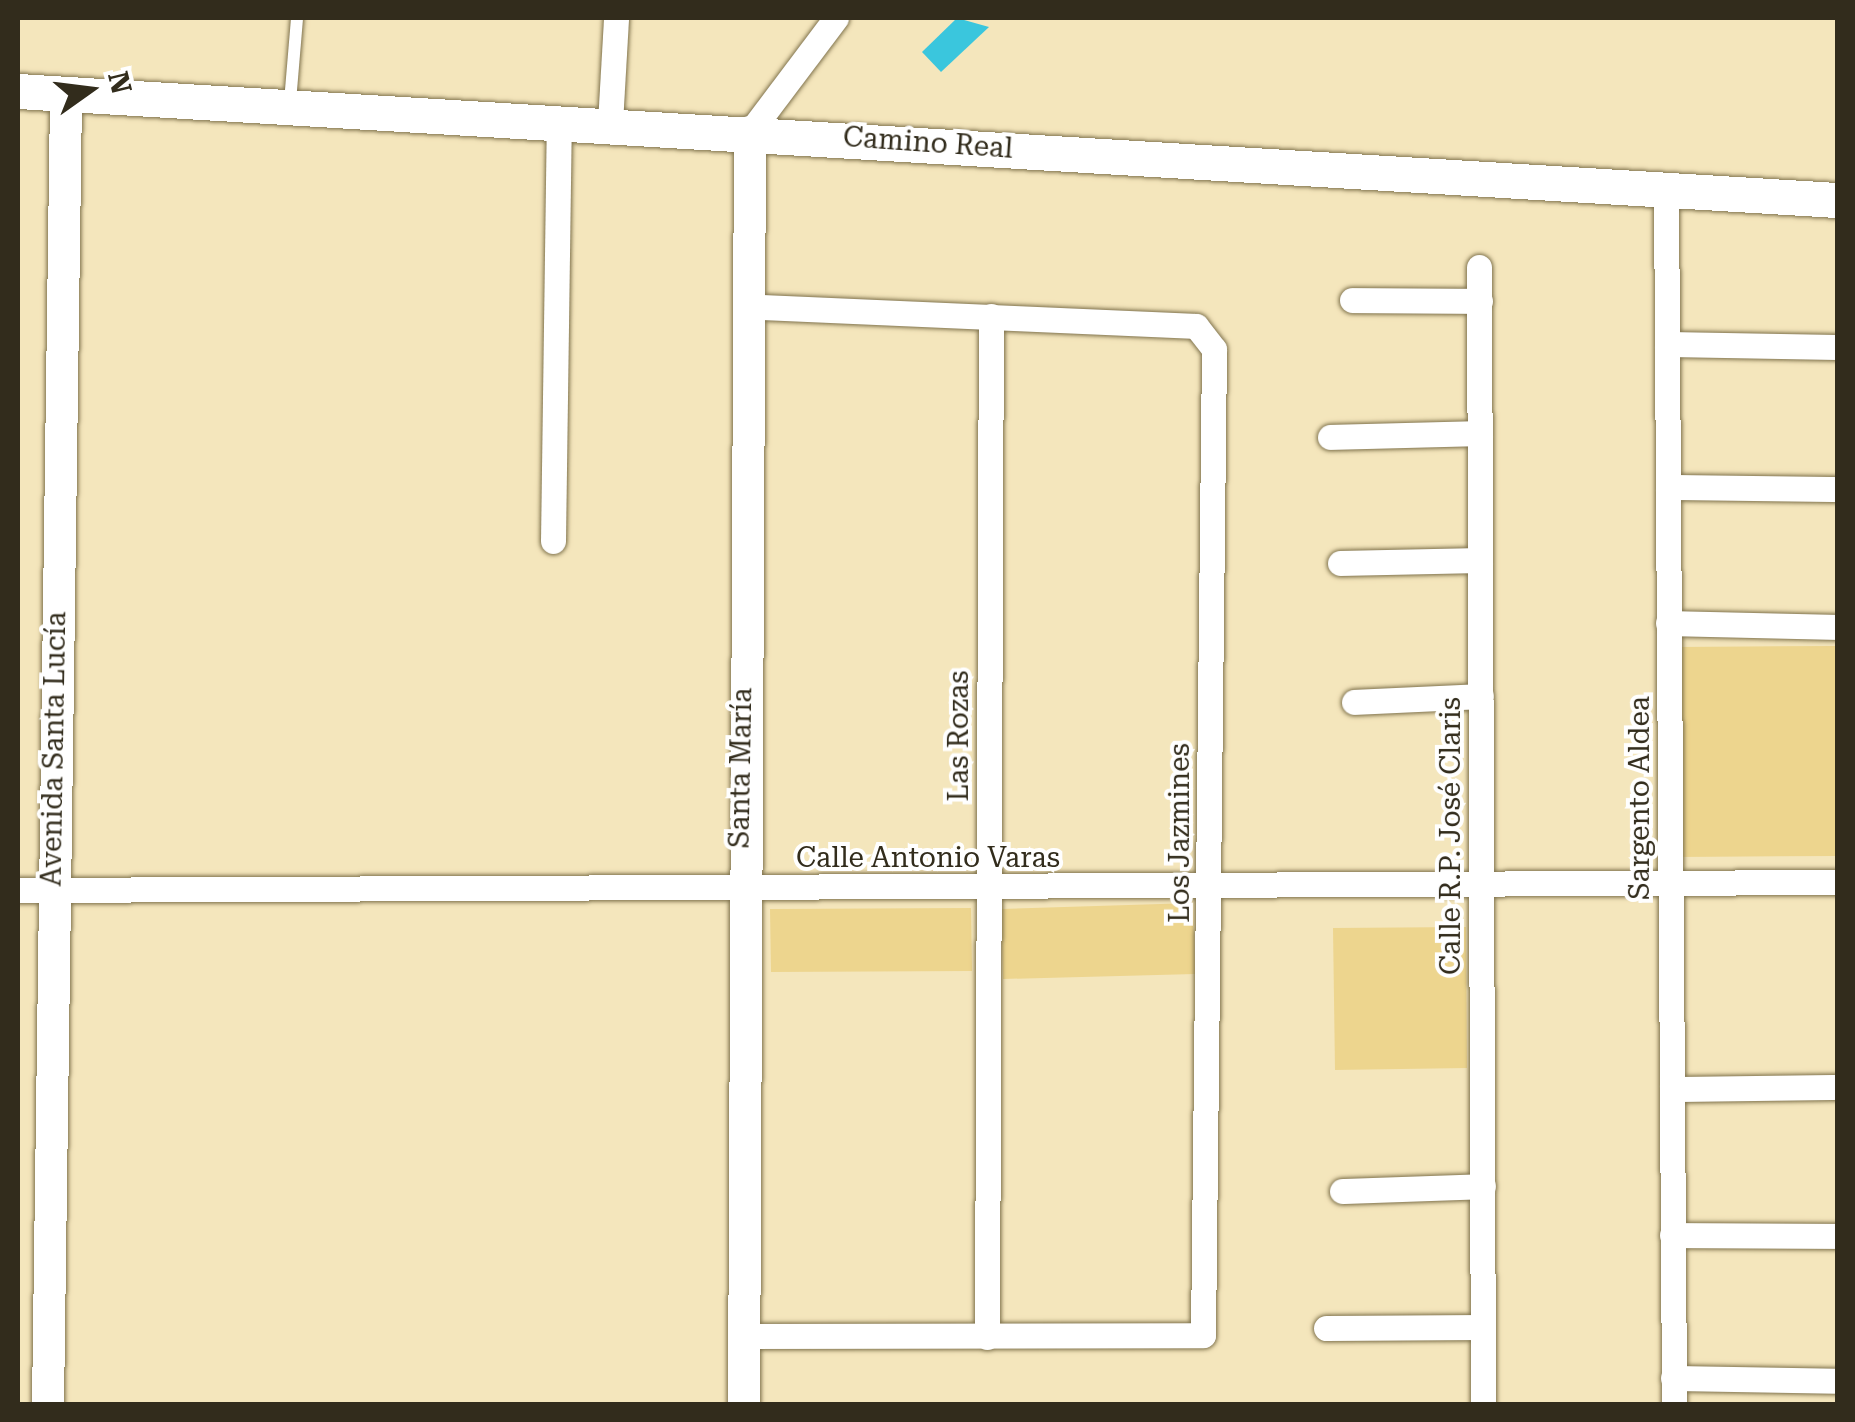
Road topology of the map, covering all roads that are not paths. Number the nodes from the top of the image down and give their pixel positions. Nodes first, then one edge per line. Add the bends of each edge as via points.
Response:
1 (297, 18) edge
2 (616, 18) edge
3 (836, 18) edge
4 (18, 91) edge
5 (66, 93) junction
6 (290, 102) junction
7 (558, 120) junction
8 (610, 122) junction
9 (750, 132) junction
10 (1666, 190) junction
11 (1838, 200) edge
12 (1479, 267) dead end
13 (1352, 300) dead end
14 (1480, 300) junction
15 (745, 306) junction
16 (991, 316) junction
17 (1667, 344) junction
18 (1838, 347) edge
19 (1480, 434) junction
20 (1330, 437) dead end
21 (1668, 487) junction
22 (1838, 490) edge
23 (552, 541) dead end
24 (1480, 560) junction
25 (1340, 563) dead end
26 (1668, 623) junction
27 (1838, 627) edge
28 (1481, 696) junction
29 (1354, 702) dead end
30 (1838, 882) edge
31 (1670, 884) junction
32 (1481, 885) junction
33 (740, 887) junction
34 (1210, 887) junction
35 (18, 890) edge
36 (51, 890) junction
37 (988, 890) junction
38 (1838, 1087) edge
39 (1672, 1089) junction
40 (1483, 1186) junction
41 (1342, 1191) dead end
42 (1672, 1235) junction
43 (1838, 1236) edge
44 (1483, 1327) junction
45 (1326, 1328) dead end
46 (743, 1336) junction
47 (987, 1336) junction
48 (1674, 1378) junction
49 (1838, 1381) edge
50 (48, 1404) edge
51 (744, 1404) edge
52 (1483, 1404) edge
53 (1674, 1404) edge

1 - 6 lane
2 - 8 street
3 - 9 street
4 - 5 main road, Camino Real
5 - 6 main road, Camino Real
5 - 36 street, Avenida Santa Lucía
6 - 7 main road, Camino Real
7 - 8 main road, Camino Real
7 - 23 street
8 - 9 main road, Camino Real
9 - 10 main road, Camino Real
9 - 15 street, Santa María
10 - 11 main road, Camino Real
10 - 17 street, Sargento Aldea
12 - 14 street, Calle R.P. José Claris
13 - 14 street
14 - 19 street, Calle R.P. José Claris
15 - 16 street
15 - 33 street, Santa María
16 - 34 street, Los Jazmines via 1208,332
16 - 37 street, Las Rozas
17 - 18 street
17 - 21 street, Sargento Aldea
19 - 20 street
19 - 24 street, Calle R.P. José Claris
21 - 22 street
21 - 26 street, Sargento Aldea
24 - 25 street
24 - 28 street, Calle R.P. José Claris
26 - 27 street
26 - 31 street, Sargento Aldea
28 - 29 street
28 - 32 street, Calle R.P. José Claris
30 - 31 street, Calle Antonio Varas
31 - 32 street, Calle Antonio Varas
31 - 39 street, Sargento Aldea
32 - 34 street, Calle Antonio Varas
32 - 40 street, Calle R.P. José Claris
33 - 36 street, Calle Antonio Varas
33 - 37 street, Calle Antonio Varas
33 - 46 street, Santa María
34 - 37 street, Calle Antonio Varas
34 - 47 street, Los Jazmines via 1203,1335
35 - 36 street, Calle Antonio Varas
36 - 50 street, Avenida Santa Lucía
37 - 47 street, Las Rozas
38 - 39 street
39 - 42 street, Sargento Aldea
40 - 41 street
40 - 44 street, Calle R.P. José Claris
42 - 43 street
42 - 48 street, Sargento Aldea
44 - 45 street
44 - 52 street, Calle R.P. José Claris
46 - 47 street
46 - 51 street, Santa María
48 - 49 street
48 - 53 street, Sargento Aldea

